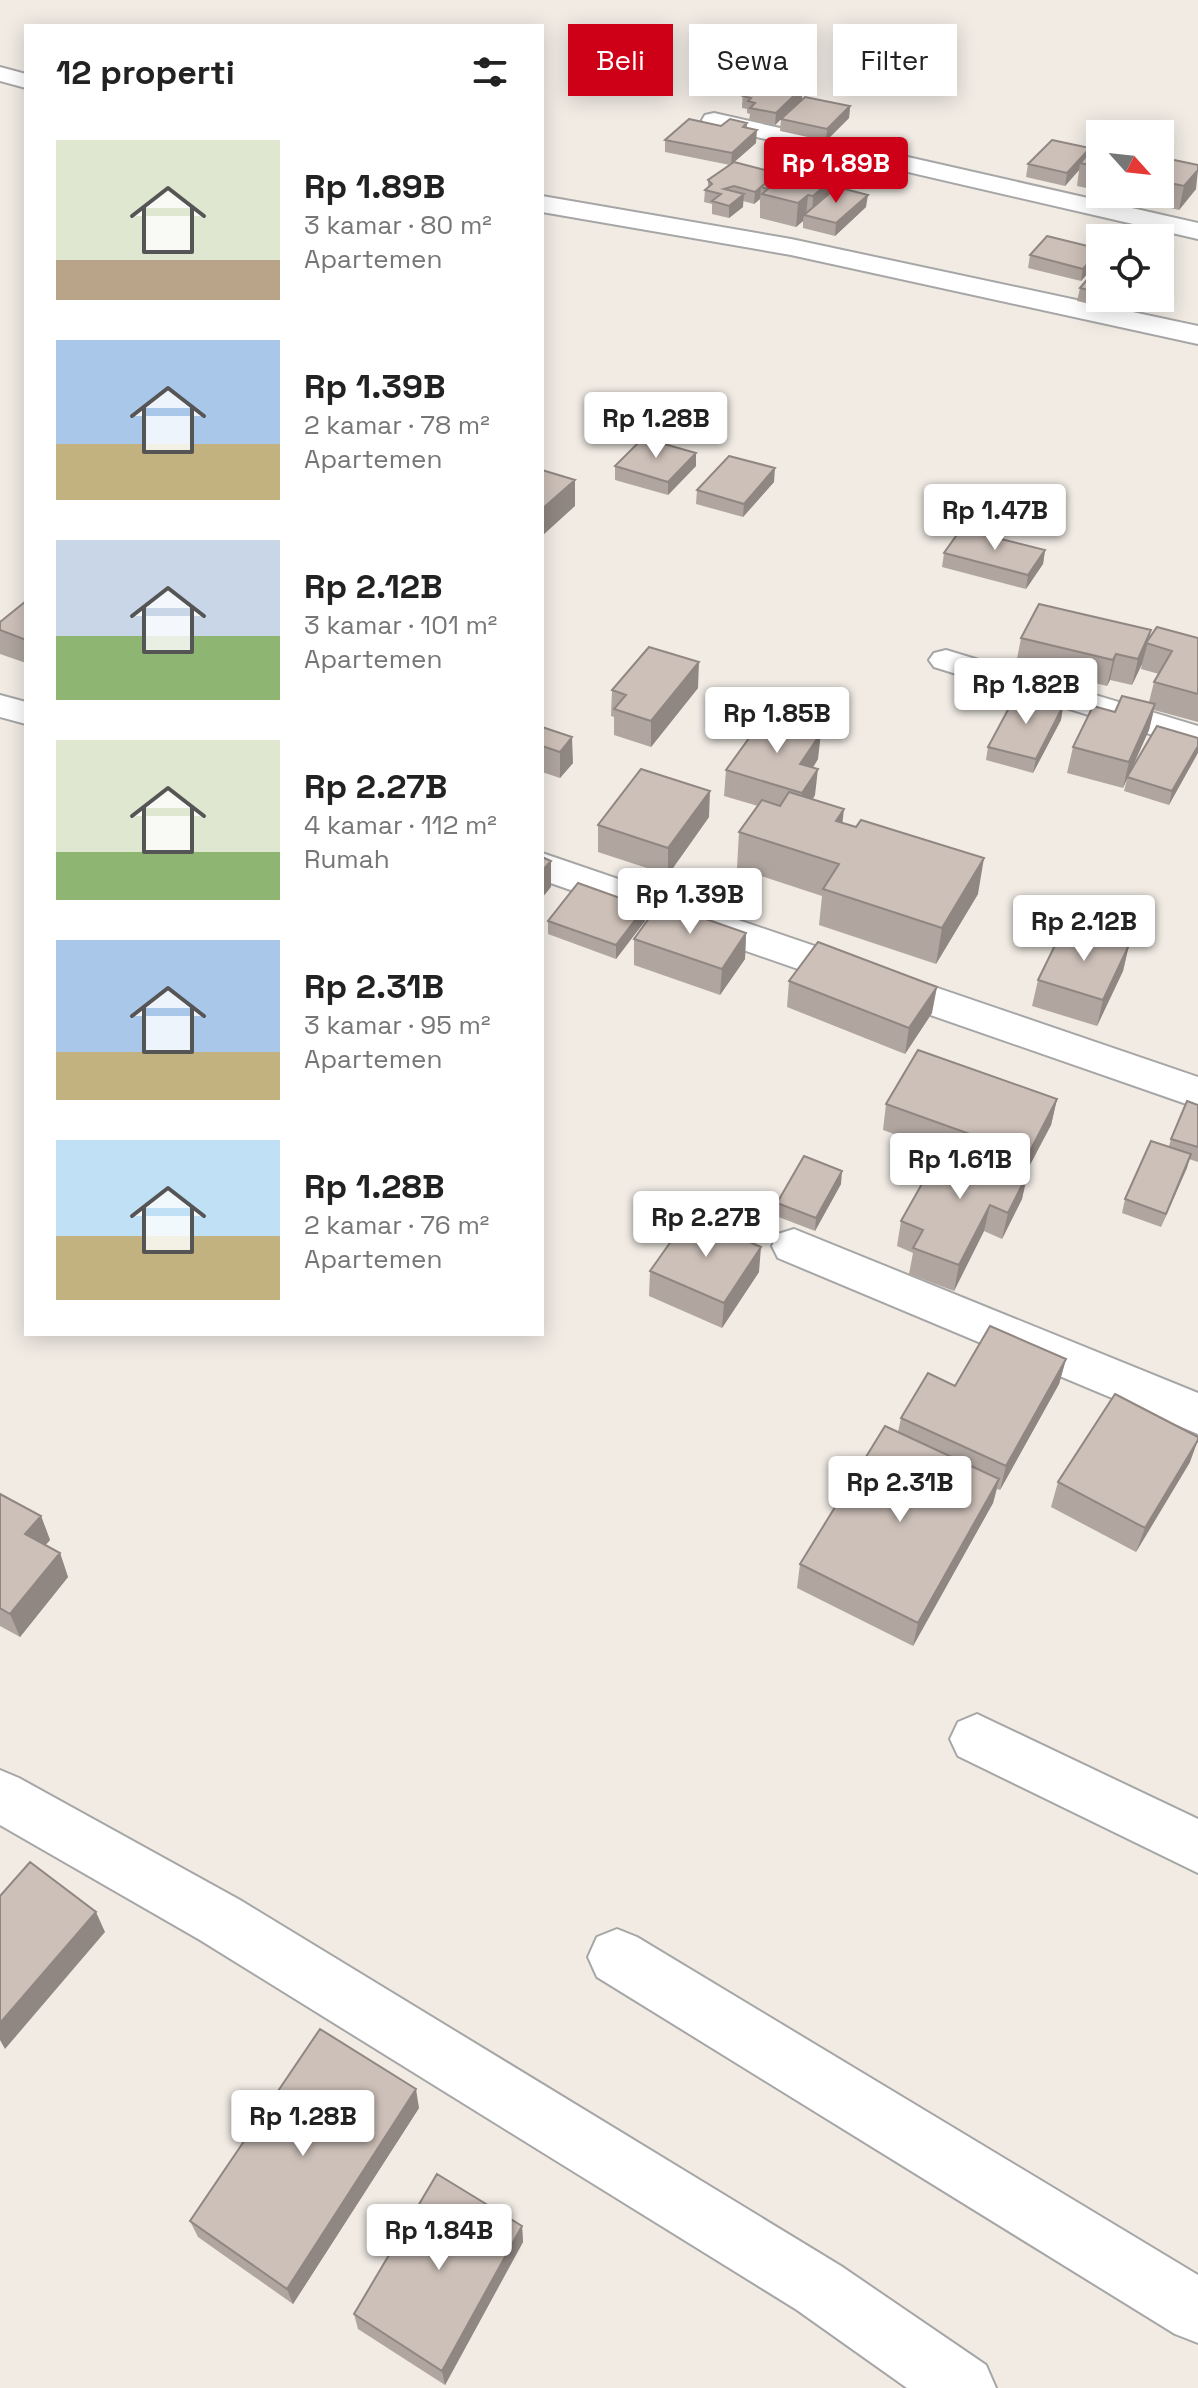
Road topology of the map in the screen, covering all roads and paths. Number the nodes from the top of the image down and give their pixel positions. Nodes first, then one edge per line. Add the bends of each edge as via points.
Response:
1 (0, 74) edge
2 (24, 80) edge
3 (714, 120) dead end
4 (544, 204) edge
5 (1198, 231) edge
6 (1198, 335) edge
7 (946, 660) dead end
8 (0, 706) edge
9 (24, 712) edge
10 (1198, 738) edge
11 (544, 867) edge
12 (1198, 1093) edge
13 (794, 1246) dead end
14 (1198, 1414) edge
15 (977, 1739) dead end
16 (0, 1796) edge
17 (1198, 1847) edge
18 (617, 1957) dead end
19 (1198, 2311) edge
20 (963, 2388) edge

1 - 2 street
3 - 5 street
4 - 6 street via 791,247
7 - 10 street
8 - 9 street
11 - 12 street
13 - 14 street
15 - 17 street
16 - 20 street via 220,1920 819,2288
18 - 19 street

